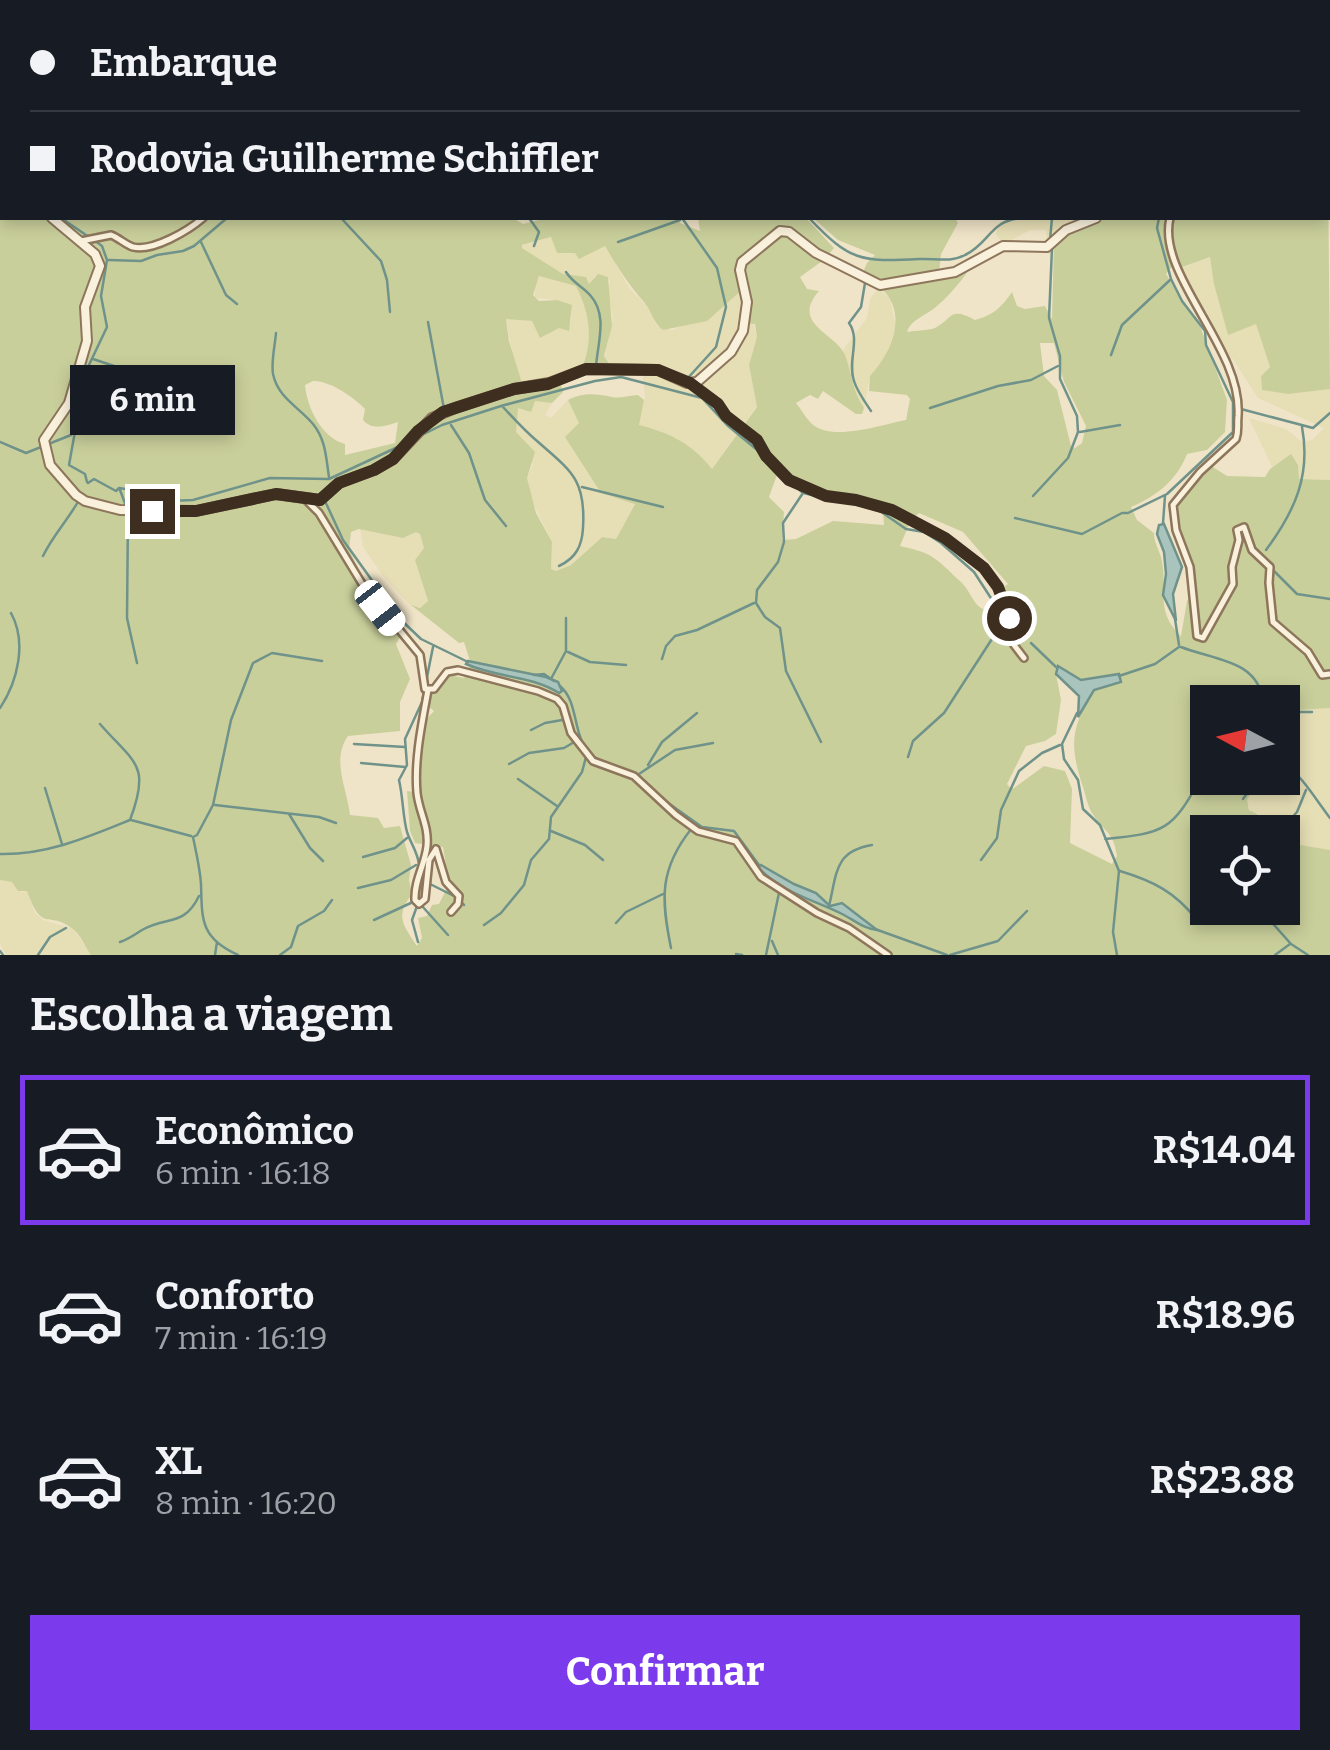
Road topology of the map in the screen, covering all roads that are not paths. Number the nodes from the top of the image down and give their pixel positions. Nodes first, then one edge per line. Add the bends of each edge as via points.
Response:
1 (54, 220) edge
2 (200, 220) edge
3 (1091, 220) edge
4 (1170, 220) edge
5 (78, 242) junction
6 (690, 383) junction
7 (306, 500) junction
8 (1024, 658) dead end
9 (1330, 674) edge
10 (428, 690) junction
11 (451, 912) dead end
12 (888, 955) edge

1 - 5 street
2 - 5 street via 176,237 142,247 111,235
3 - 6 street via 1047,247 998,247 955,272 880,285 780,231 742,262 747,307 737,343
4 - 9 street via 1174,259 1240,401 1236,439 1172,505 1190,568 1197,636 1204,635 1233,584 1242,526 1252,550 1270,567 1273,622 1308,652 1322,676
5 - 7 street via 98,258 100,272 84,307 87,341 69,403 44,442 52,469 82,500 130,512 196,511 276,494
6 - 7 street via 658,370 598,368 514,389 443,412 393,459 322,498
6 - 8 street via 754,438 789,480 826,496 892,510 980,564 1001,592
7 - 10 street via 364,588 420,655
10 - 11 street via 417,784 427,848 414,900 425,900 436,849 446,882 459,896
10 - 12 street via 455,670 557,699 593,761 634,776 698,831 736,841 761,877

